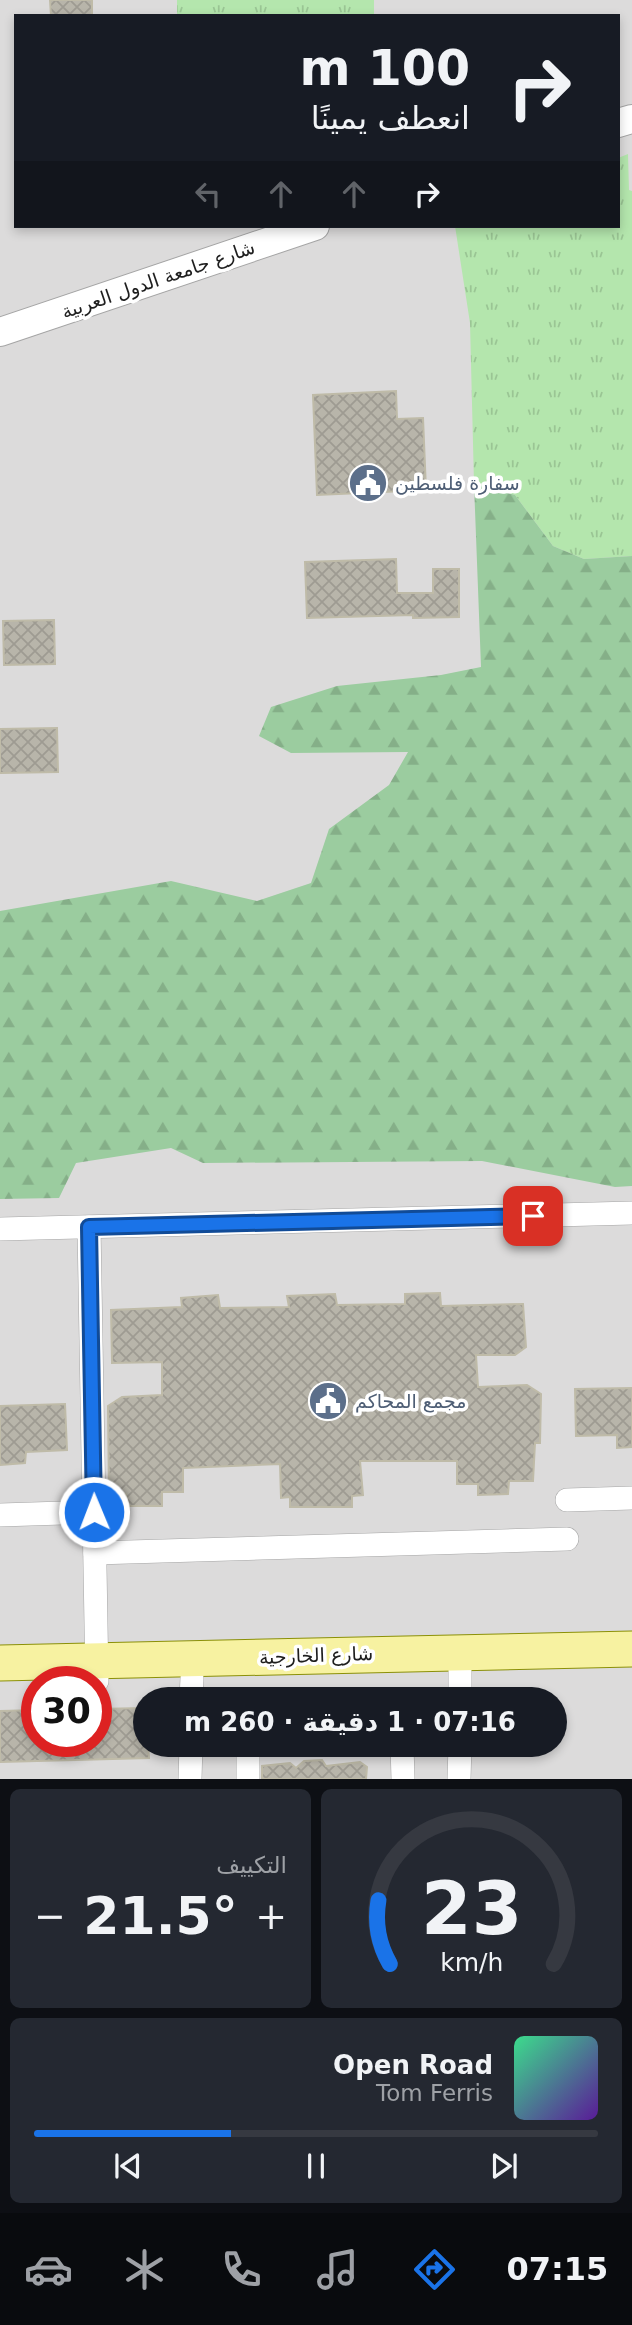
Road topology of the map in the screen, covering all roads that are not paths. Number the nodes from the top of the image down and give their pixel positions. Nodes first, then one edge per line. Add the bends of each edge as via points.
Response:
1 (309, 228) edge
2 (0, 332) edge
3 (632, 1213) edge
4 (89, 1227) junction
5 (0, 1229) edge
6 (632, 1499) edge
7 (566, 1500) dead end
8 (94, 1512) junction
9 (0, 1515) edge
10 (567, 1539) dead end
11 (95, 1553) junction
12 (632, 1648) edge
13 (535, 1650) junction
14 (382, 1653) junction
15 (266, 1657) junction
16 (98, 1666) edge
17 (2, 1670) edge
18 (21, 1670) edge
19 (112, 1670) edge
20 (112, 1670) edge
21 (632, 1671) edge
22 (21, 1677) edge
23 (460, 1685) edge
24 (191, 1687) edge
25 (193, 1687) edge
26 (281, 1687) edge
27 (191, 1757) edge
28 (248, 1757) edge
29 (402, 1757) edge
30 (460, 1757) edge
31 (190, 1779) edge
32 (248, 1779) edge
33 (403, 1779) edge
34 (459, 1779) edge

1 - 2 street, شارع جامعة الدول العربية
3 - 4 street
4 - 5 street
4 - 8 street
6 - 7 street
8 - 9 street
8 - 11 street
10 - 11 street
11 - 16 street
12 - 13 main road, شارع الخارجية
13 - 14 main road, شارع الخارجية
13 - 23 main road via 474,1663
14 - 15 main road, شارع الخارجية
14 - 23 main road via 408,1662 452,1664
15 - 19 main road, شارع الخارجية
15 - 25 main road via 250,1664 203,1669
17 - 18 main road, شارع الخارجية
17 - 22 main road, شارع الخارجية
20 - 24 main road, شارع الخارجية via 180,1670
21 - 23 main road, شارع الخارجية
23 - 26 main road, شارع الخارجية
27 - 31 street
28 - 32 street
29 - 33 street
30 - 34 street

